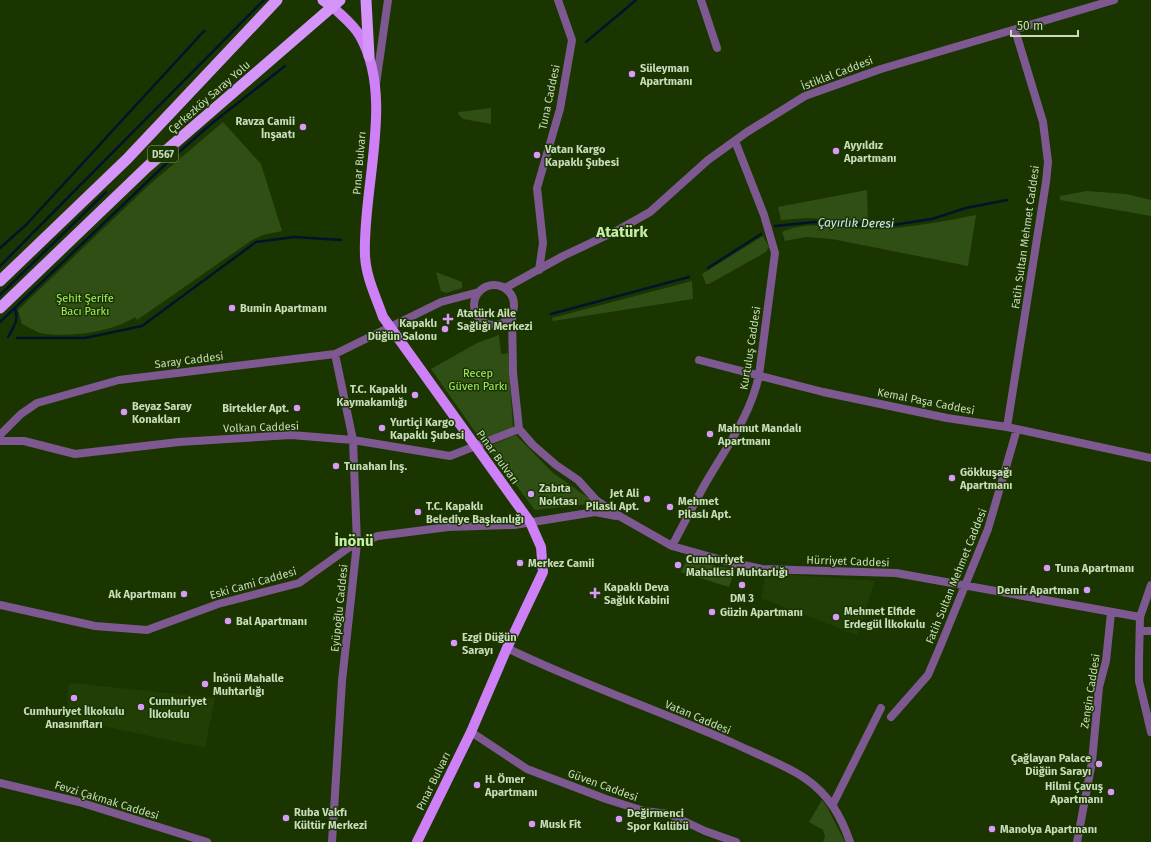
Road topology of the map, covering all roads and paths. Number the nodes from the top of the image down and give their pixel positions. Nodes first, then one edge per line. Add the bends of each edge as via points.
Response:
1 (277, 0) edge
2 (323, 0) edge
3 (366, 0) edge
4 (388, 0) edge
5 (558, 0) edge
6 (701, 0) edge
7 (1114, 0) edge
8 (336, 4) edge
9 (1015, 30) junction
10 (717, 48) dead end
11 (369, 56) junction
12 (376, 87) junction
13 (735, 141) junction
14 (539, 270) junction
15 (0, 281) edge
16 (505, 288) junction
17 (478, 292) junction
18 (0, 308) edge
19 (512, 314) junction
20 (389, 327) junction
21 (335, 354) junction
22 (699, 360) dead end
23 (759, 375) junction
24 (1007, 427) junction
25 (519, 429) junction
26 (1017, 429) junction
27 (0, 435) edge
28 (353, 440) junction
29 (0, 441) edge
30 (476, 447) junction
31 (1151, 458) edge
32 (621, 517) junction
33 (530, 522) junction
34 (357, 544) junction
35 (672, 546) junction
36 (1151, 585) edge
37 (964, 587) junction
38 (0, 605) edge
39 (1111, 613) junction
40 (1140, 617) junction
41 (1140, 631) junction
42 (1151, 631) edge
43 (507, 648) junction
44 (881, 708) dead end
45 (890, 717) dead end
46 (471, 732) junction
47 (1151, 732) edge
48 (0, 783) edge
49 (833, 804) junction
50 (207, 842) edge
51 (332, 842) edge
52 (417, 842) edge
53 (736, 842) edge
54 (850, 842) edge
55 (1077, 842) edge

1 - 15 highway, Çerkezköy Saray Yolu / D567 via 127,159
2 - 8 highway
3 - 11 highway
4 - 12 street
5 - 14 street, Tuna Caddesi via 572,40 560,109 537,188 543,242
6 - 10 street
7 - 9 street, İstiklal Caddesi
8 - 11 main road, Pınar Bulvarı via 360,35
8 - 18 highway, Çerkezköy Saray Yolu / D567 via 147,167
9 - 13 street, İstiklal Caddesi via 881,69 804,96
9 - 24 street, Fatih Sultan Mehmet Caddesi via 1043,122 1048,162
11 - 12 main road, Pınar Bulvarı
12 - 20 main road, Pınar Bulvarı via 365,256 370,279
13 - 14 street, İstiklal Caddesi via 708,160 650,212
13 - 23 street, Kurtuluş Caddesi via 764,215 775,253
14 - 16 street
16 - 17 street via 492,285
16 - 19 street via 510,292 514,303
17 - 19 street via 474,308 476,315 486,324 499,325
17 - 20 street via 441,302
19 - 25 street via 514,384
20 - 21 street, Saray Caddesi
20 - 30 main road, Pınar Bulvarı
21 - 27 street, Saray Caddesi via 119,380 38,403 20,414
21 - 28 street, Eyüpoğlu Caddesi
22 - 23 street, Kemal Paşa Caddesi
23 - 24 street, Kemal Paşa Caddesi via 823,392 931,415
23 - 35 street, Kurtuluş Caddesi via 755,394 732,440
24 - 26 street, Kemal Paşa Caddesi
25 - 30 street, Volkan Caddesi
25 - 32 street, Hürriyet Caddesi via 550,460 578,480 596,500
26 - 31 street, Kemal Paşa Caddesi
26 - 37 street, Fatih Sultan Mehmet Caddesi via 997,503
28 - 29 street, Volkan Caddesi via 291,435 179,442 75,454 24,442
28 - 30 street, Volkan Caddesi via 450,456
28 - 34 street, Eyüpoğlu Caddesi
30 - 33 main road, Pınar Bulvarı
32 - 33 street, Eski Cami Caddesi via 595,512
32 - 35 street, Hürriyet Caddesi
33 - 34 street, Eski Cami Caddesi via 401,532 378,536
33 - 43 main road, Pınar Bulvarı via 541,547 543,572
34 - 38 street, Eski Cami Caddesi via 299,583 218,604 146,630 95,626
34 - 51 street, Eyüpoğlu Caddesi via 342,681
35 - 37 street, Hürriyet Caddesi via 768,570 896,573
36 - 40 street
37 - 39 street, Hürriyet Caddesi
37 - 45 street, Fatih Sultan Mehmet Caddesi via 928,675
39 - 40 street, Hürriyet Caddesi
39 - 55 street, Zengin Caddesi via 1106,661 1099,687 1092,762
40 - 41 street
41 - 42 street
41 - 47 street via 1139,681
43 - 46 main road, Pınar Bulvarı
43 - 49 street, Vatan Caddesi via 609,694 688,724 765,758 806,778
44 - 49 street
46 - 52 main road, Pınar Bulvarı
46 - 53 street, Güven Caddesi via 527,769 621,804 644,811 669,814
48 - 50 street, Fevzi Çakmak Caddesi via 79,802
49 - 54 street, Vatan Caddesi via 839,812

